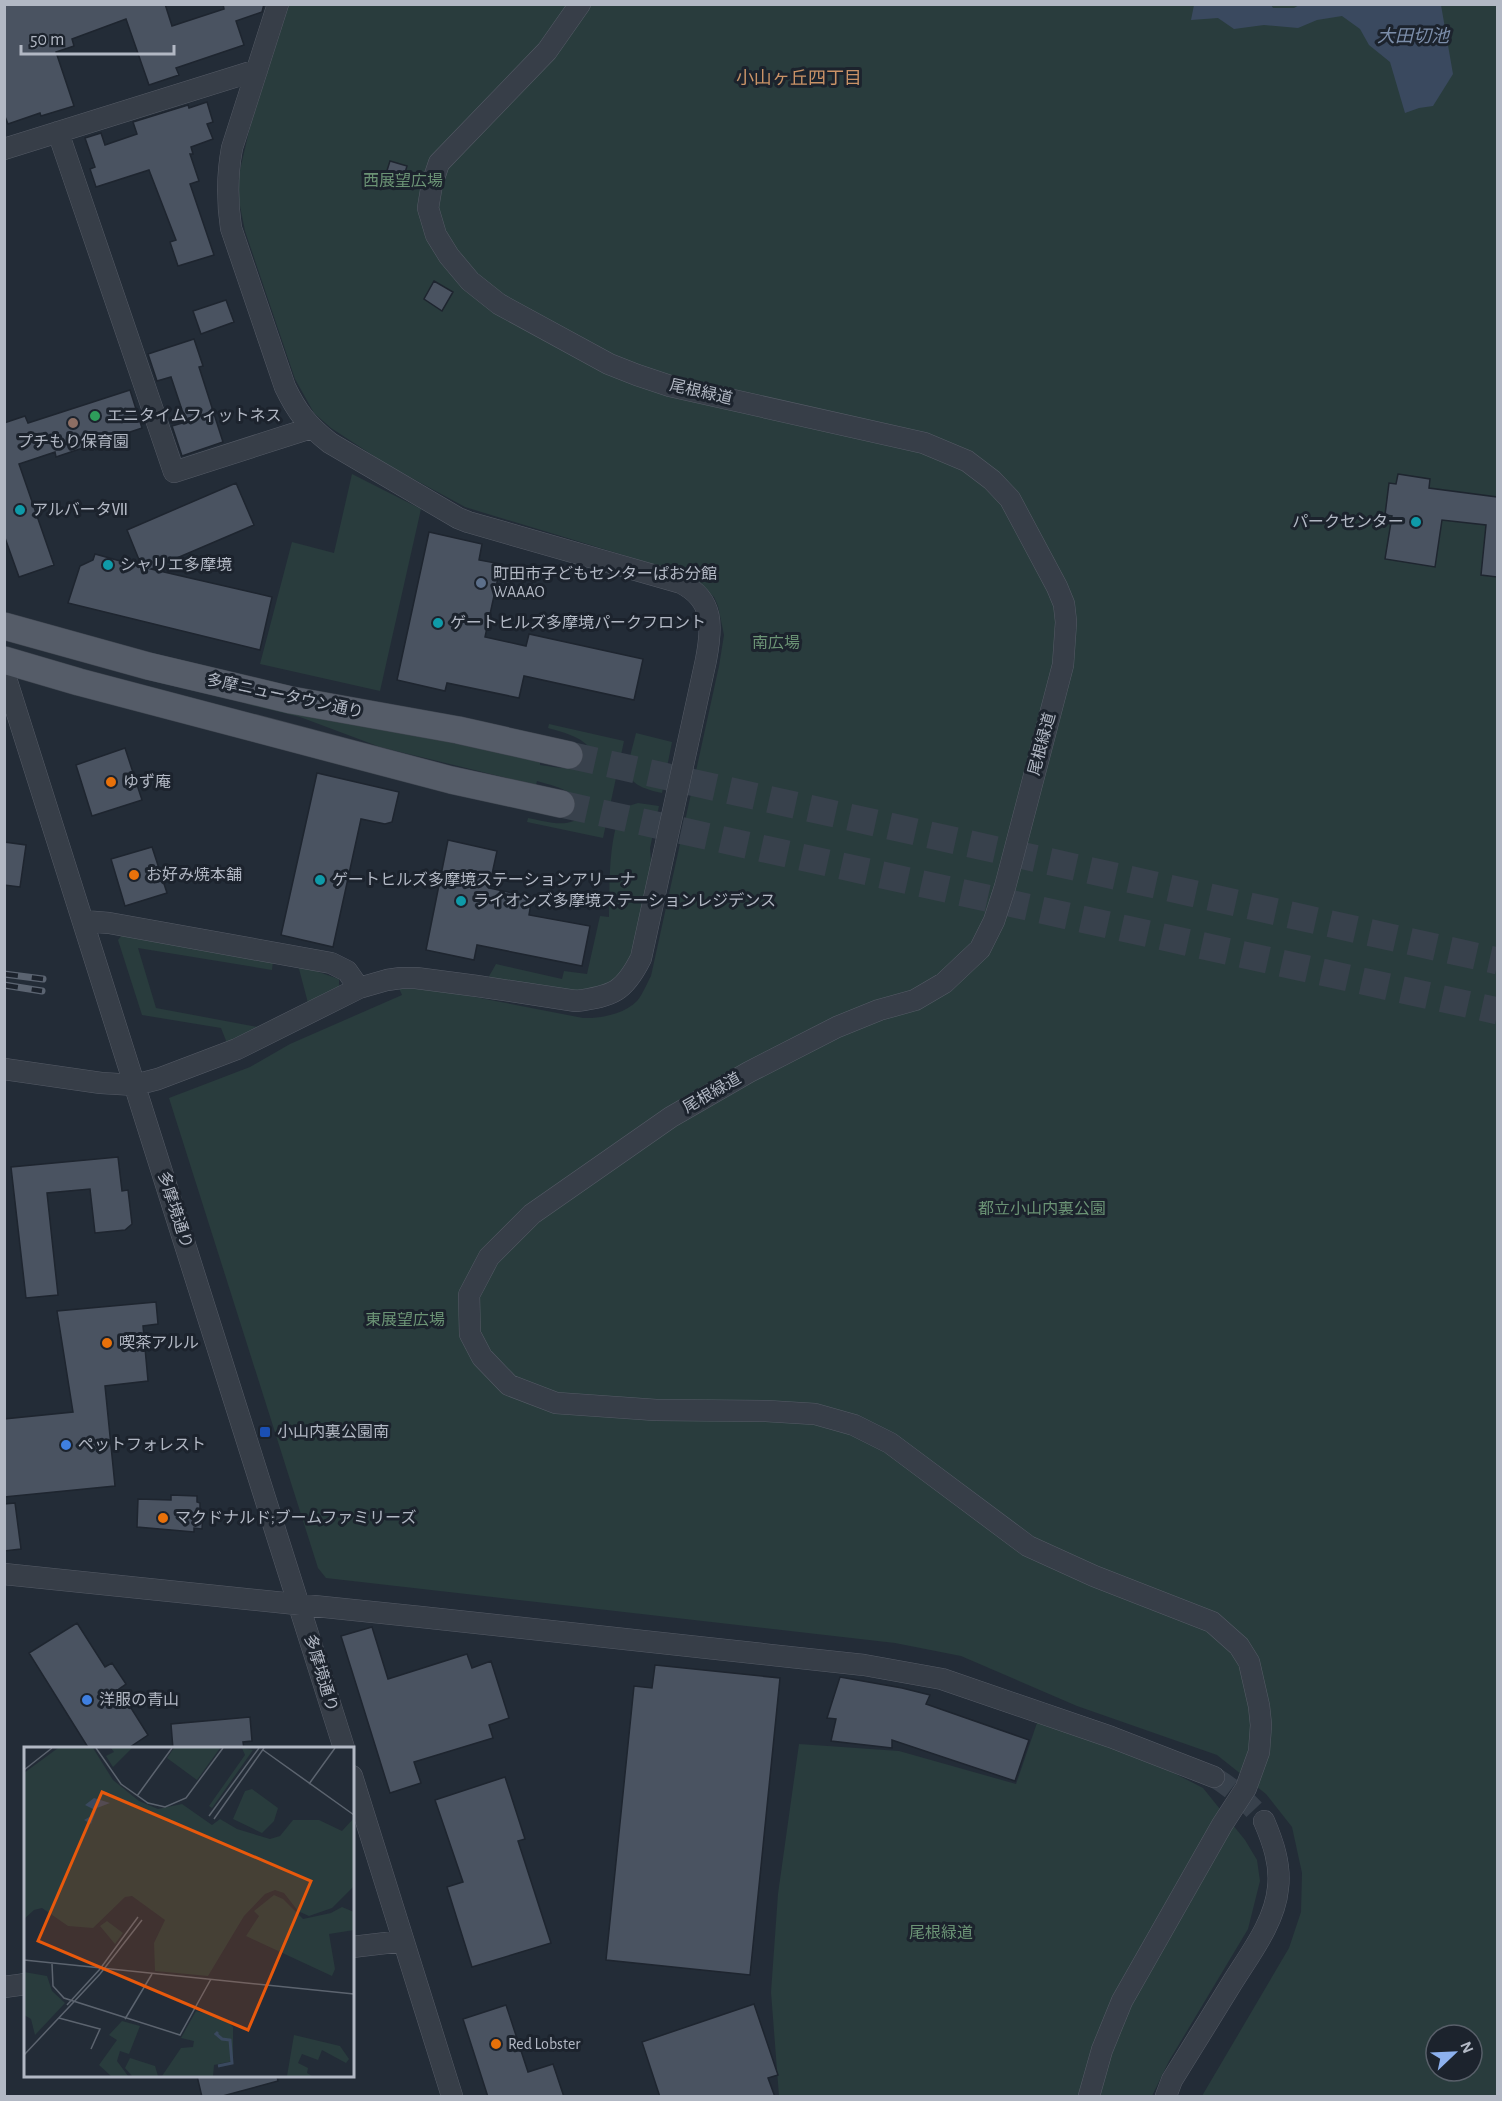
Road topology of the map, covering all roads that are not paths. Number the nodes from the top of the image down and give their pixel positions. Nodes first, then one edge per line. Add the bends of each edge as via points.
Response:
1 (278, 4) edge
2 (580, 4) edge
3 (257, 70) junction
4 (58, 132) junction
5 (4, 149) edge
6 (310, 428) junction
7 (4, 626) edge
8 (4, 660) edge
9 (4, 672) edge
10 (568, 755) tunnel mouth
11 (561, 804) tunnel mouth
12 (84, 921) junction
13 (360, 988) junction
14 (4, 1069) edge
15 (135, 1085) junction
16 (4, 1574) edge
17 (300, 1605) junction
18 (343, 1747) edge
19 (1214, 1777) tunnel mouth
20 (354, 1782) edge
21 (1264, 1821) tunnel mouth
22 (403, 1941) junction
23 (354, 1947) edge
24 (24, 1984) edge
25 (4, 1987) edge
26 (452, 2097) edge
27 (1089, 2097) edge
28 (1166, 2097) edge

1 - 3 street
2 - 27 street, 尾根緑道 via 547,51 439,163 428,208 436,235 449,256 470,281 499,304 609,364 670,386 924,443 967,461 992,480 1021,518 1064,604 1065,642 1063,665 1005,887 980,949 944,983 915,1000 837,1027 670,1117 532,1214 489,1257 469,1294 470,1334 482,1358 509,1385 556,1403 815,1414 854,1425 890,1443 1028,1546 1212,1622 1239,1646 1249,1662 1259,1706 1259,1752 1246,1788 1122,2001
3 - 4 street
3 - 6 street via 232,148 227,206 285,387
4 - 5 street
4 - 6 street via 174,472
6 - 13 street via 458,518 681,583 699,596 711,625 641,958 620,989 600,998 576,1001 416,978 387,980
7 - 10 main road, 多摩ニュータウン通り via 291,700 458,730
8 - 11 main road, 多摩ニュータウン通り via 451,780
9 - 12 street, 多摩境通り
12 - 13 street via 331,963 347,971
12 - 15 street, 多摩境通り
13 - 15 street via 237,1049
14 - 15 street
15 - 17 street, 多摩境通り
16 - 17 street
17 - 18 street, 多摩境通り
17 - 19 street via 802,1657 942,1679
20 - 22 street
21 - 28 street via 1279,1873 1271,1915 1172,2080
22 - 23 street
22 - 26 street
24 - 25 street

